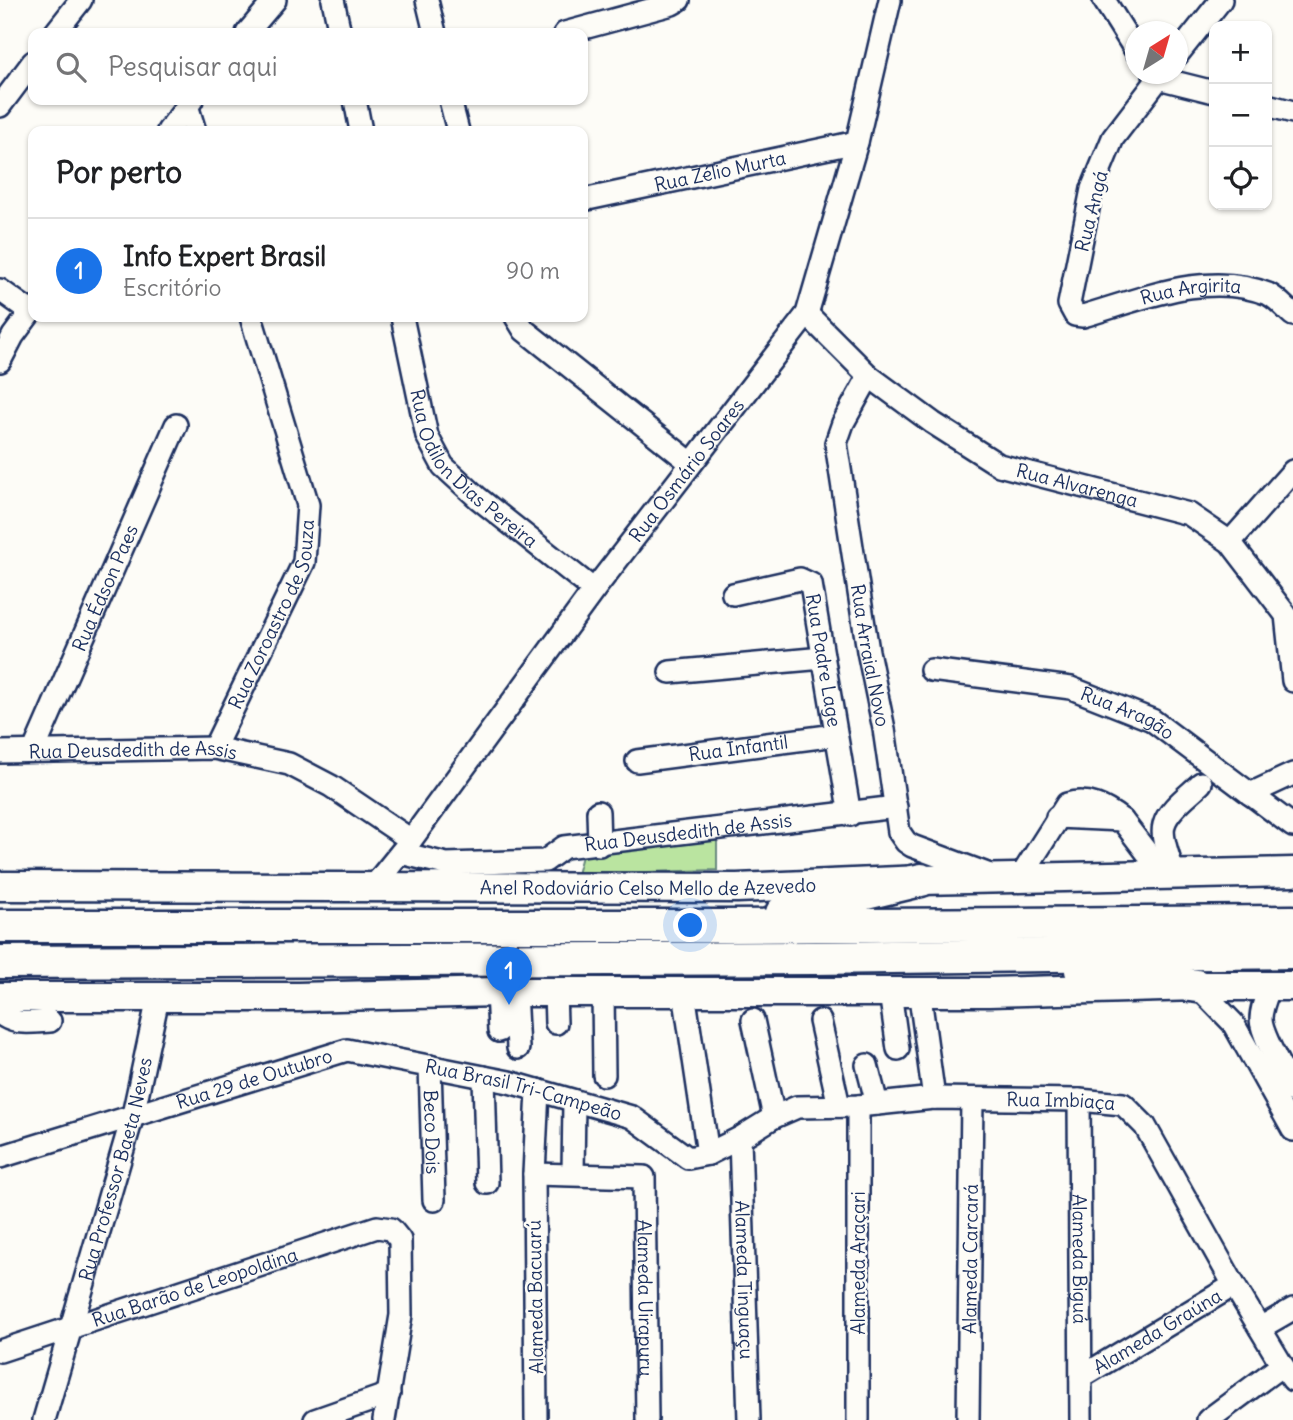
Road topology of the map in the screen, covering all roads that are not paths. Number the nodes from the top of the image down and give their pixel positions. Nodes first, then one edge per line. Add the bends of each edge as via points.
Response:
1 (81, 0) edge
2 (275, 0) edge
3 (333, 0) edge
4 (427, 0) edge
5 (679, 0) edge
6 (890, 0) edge
7 (1104, 0) edge
8 (1221, 0) edge
9 (59, 28) edge
10 (251, 28) edge
11 (339, 28) edge
12 (434, 28) edge
13 (583, 28) edge
14 (1125, 33) edge
15 (1188, 41) edge
16 (28, 66) edge
17 (7, 81) edge
18 (1152, 84) edge
19 (1188, 84) edge
20 (1209, 90) edge
21 (188, 105) edge
22 (190, 105) edge
23 (356, 105) edge
24 (451, 105) edge
25 (0, 106) edge
26 (1272, 107) edge
27 (1293, 112) edge
28 (172, 126) edge
29 (194, 126) edge
30 (360, 126) edge
31 (457, 126) edge
32 (857, 142) junction
33 (588, 199) edge
34 (0, 290) edge
35 (28, 308) edge
36 (807, 314) junction
37 (28, 315) edge
38 (1293, 315) edge
39 (1083, 316) joint
40 (253, 322) edge
41 (402, 322) edge
42 (519, 322) edge
43 (0, 361) edge
44 (869, 376) junction
45 (176, 425) dead end
46 (691, 463) junction
47 (1293, 471) edge
48 (1230, 542) junction
49 (594, 590) junction
50 (733, 594) dead end
51 (823, 658) junction
52 (931, 670) dead end
53 (670, 672) dead end
54 (1293, 681) edge
55 (836, 735) junction
56 (214, 748) junction
57 (34, 750) junction
58 (0, 752) edge
59 (637, 761) dead end
60 (1293, 774) edge
61 (1201, 783) dead end
62 (1250, 794) junction
63 (896, 807) junction
64 (598, 812) dead end
65 (850, 815) junction
66 (1293, 826) edge
67 (599, 845) junction
68 (406, 846) junction
69 (1293, 872) edge
70 (1165, 875) junction
71 (1009, 878) junction
72 (920, 880) junction
73 (0, 886) edge
74 (372, 888) junction
75 (1293, 922) edge
76 (0, 926) edge
77 (726, 926) junction
78 (1293, 952) edge
79 (979, 956) junction
80 (0, 962) edge
81 (1197, 986) junction
82 (1282, 986) edge
83 (506, 992) junction
84 (555, 992) junction
85 (603, 992) junction
86 (684, 992) junction
87 (890, 992) junction
88 (0, 997) edge
89 (158, 998) junction
90 (921, 1004) dead end
91 (0, 1013) edge
92 (753, 1020) dead end
93 (50, 1021) dead end
94 (820, 1021) dead end
95 (556, 1023) dead end
96 (499, 1031) dead end
97 (518, 1048) dead end
98 (898, 1049) dead end
99 (348, 1050) joint
100 (867, 1065) dead end
101 (430, 1066) junction
102 (604, 1074) dead end
103 (484, 1077) junction
104 (538, 1090) junction
105 (1293, 1091) edge
106 (934, 1098) junction
107 (972, 1099) junction
108 (1079, 1100) junction
109 (574, 1101) junction
110 (858, 1105) junction
111 (133, 1115) junction
112 (774, 1117) junction
113 (1293, 1130) edge
114 (740, 1138) junction
115 (698, 1156) junction
116 (0, 1157) edge
117 (534, 1174) junction
118 (573, 1174) junction
119 (486, 1183) dead end
120 (434, 1200) dead end
121 (1234, 1285) junction
122 (1293, 1309) edge
123 (70, 1328) junction
124 (1260, 1328) junction
125 (0, 1351) edge
126 (1287, 1372) edge
127 (1082, 1377) junction
128 (389, 1394) junction
129 (44, 1420) edge
130 (315, 1420) edge
131 (384, 1420) edge
132 (536, 1420) edge
133 (647, 1420) edge
134 (749, 1420) edge
135 (858, 1420) edge
136 (968, 1420) edge
137 (1081, 1420) edge
138 (1208, 1420) edge

1 - 9 street
2 - 10 street
3 - 11 street
4 - 12 street
5 - 13 street
6 - 32 street, Rua Osmário Soares
7 - 14 street
8 - 15 street
16 - 17 street
17 - 25 street
18 - 39 street, Rua Angá via 1113,138 1092,189 1069,304 1075,315
19 - 20 street
21 - 28 street
22 - 29 street
23 - 30 street
24 - 31 street
26 - 27 street
32 - 33 street, Rua Zélio Murta
32 - 36 street, Rua Osmário Soares
34 - 35 street
36 - 44 street, Rua Alvarenga
36 - 46 street, Rua Osmário Soares
37 - 43 street
38 - 39 street, Rua Argirita via 1271,295 1226,284 1185,287
40 - 56 street, Rua Zoroastro de Souza via 308,505 304,562
41 - 49 street, Rua Odilon Dias Pereira via 427,436 443,466
42 - 46 street
44 - 48 street, Rua Alvarenga via 999,465 1189,514
44 - 63 street, Rua Arraial Novo via 836,443
45 - 57 street, Rua Édson Paes
46 - 49 street, Rua Osmário Soares
47 - 48 street
48 - 54 street, Rua Alvarenga via 1286,615
49 - 68 street, Rua Osmário Soares
50 - 51 street, Rua Padre Lage via 800,579 811,584
51 - 53 street
51 - 55 street, Rua Padre Lage
52 - 62 street, Rua Aragão via 1070,688 1152,720
55 - 59 street, Rua Infantil
55 - 65 street, Rua Padre Lage
56 - 57 street, Rua Deusdedith de Assis
56 - 68 street, Rua Deusdedith de Assis via 289,764 331,786
57 - 58 street, Rua Deusdedith de Assis
60 - 62 street
61 - 70 street via 1164,825
62 - 66 street, Rua Aragão
63 - 65 street, Rua Deusdedith de Assis
63 - 71 street, Rua Arraial Novo via 899,832 906,842
64 - 67 street
65 - 67 street, Rua Deusdedith de Assis
67 - 68 street, Rua Deusdedith de Assis via 564,847 545,861 446,864
68 - 74 street, Rua Osmário Soares
69 - 70 main road, Anel Rodoviário Celso Mello de Azevedo
70 - 71 main road, Anel Rodoviário Celso Mello de Azevedo
70 - 71 street via 1122,820 1057,817 1033,860
71 - 72 main road, Anel Rodoviário Celso Mello de Azevedo
72 - 74 main road, Anel Rodoviário Celso Mello de Azevedo via 737,888
72 - 77 highway
73 - 74 main road, Anel Rodoviário Celso Mello de Azevedo
75 - 77 highway, Anel Rodoviário Celso Mello de Azevedo
76 - 77 highway, Anel Rodoviário Celso Mello de Azevedo
78 - 79 highway
79 - 80 highway
79 - 81 highway
81 - 82 main road
81 - 87 main road
81 - 113 street via 1233,1023
82 - 105 street via 1264,1002 1260,1020
83 - 84 main road
83 - 89 main road
83 - 96 street
83 - 97 street
84 - 85 main road
84 - 95 street
85 - 86 main road
85 - 102 street
86 - 87 main road
86 - 115 street
87 - 98 street
88 - 89 main road
89 - 111 street, Rua Professor Baeta Neves
90 - 106 street
91 - 93 street via 18,1022
92 - 112 street
94 - 110 street
99 - 101 street, Rua Brasil Tri-Campeão
99 - 111 street, Rua 29 de Outubro
100 - 110 street
101 - 103 street, Rua Brasil Tri-Campeão
101 - 120 street, Beco Dois
103 - 104 street, Rua Brasil Tri-Campeão
103 - 119 street
104 - 109 street, Rua Brasil Tri-Campeão
104 - 117 street, Alameda Bacuarú
106 - 107 street, Rua Imbiaça
106 - 110 street, Rua Imbiaça
107 - 108 street, Rua Imbiaça
107 - 136 street, Alameda Carcará
108 - 121 street, Rua Imbiaça via 1123,1104 1145,1126
108 - 127 street, Alameda Biguá
109 - 115 street, Rua Brasil Tri-Campeão via 632,1117
109 - 118 street
110 - 112 street, Rua Imbiaça via 797,1107
110 - 135 street, Alameda Araçari
111 - 116 street, Rua 29 de Outubro
111 - 123 street, Rua Professor Baeta Neves
112 - 114 street, Rua Imbiaça
114 - 115 street, Rua Imbiaça
114 - 134 street, Alameda Tinguaçu
117 - 118 street
117 - 132 street, Alameda Bacuarú
118 - 133 street, Alameda Uirapuru via 644,1177
121 - 124 street, Rua Imbiaça
121 - 127 street, Alameda Graúna
122 - 124 street
123 - 125 street, Rua Barão de Leopoldina
123 - 128 street, Rua Barão de Leopoldina via 377,1227 391,1228 400,1240 401,1315
123 - 129 street, Rua Professor Baeta Neves
124 - 126 street, Rua Imbiaça
126 - 138 street
127 - 137 street, Alameda Biguá
128 - 130 street
128 - 131 street

